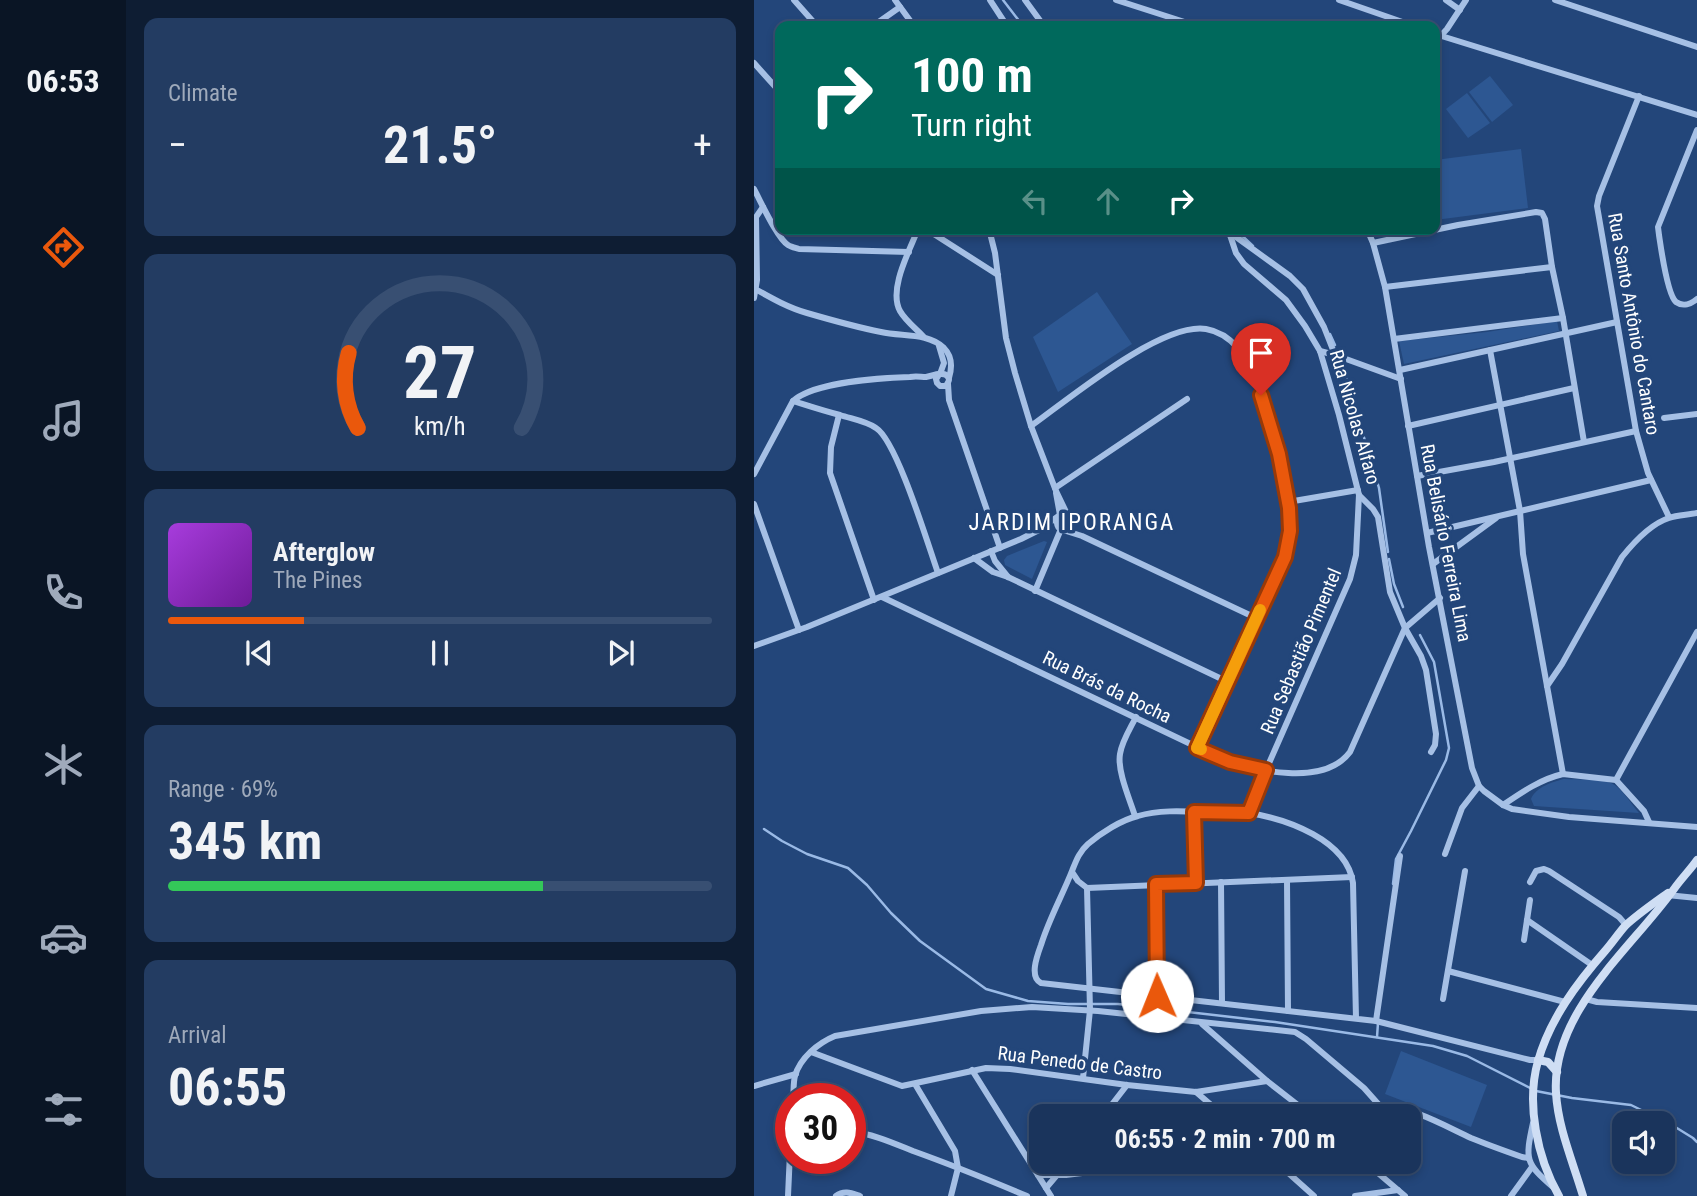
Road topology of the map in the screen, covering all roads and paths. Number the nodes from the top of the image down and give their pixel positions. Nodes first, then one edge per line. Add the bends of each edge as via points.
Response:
1 (794, 0) edge
2 (895, 0) edge
3 (990, 0) edge
4 (1025, 0) edge
5 (1116, 0) edge
6 (1339, 0) edge
7 (1446, 0) edge
8 (1466, 0) edge
9 (1556, 0) edge
10 (900, 7) junction
11 (1460, 10) junction
12 (813, 21) edge
13 (880, 21) edge
14 (910, 21) edge
15 (1004, 21) edge
16 (1040, 21) edge
17 (1181, 21) edge
18 (1400, 21) edge
19 (1440, 33) edge
20 (1440, 36) edge
21 (1697, 47) edge
22 (754, 63) edge
23 (775, 86) edge
24 (1638, 96) junction
25 (1697, 115) edge
26 (1697, 130) edge
27 (754, 189) edge
28 (763, 207) junction
29 (775, 227) edge
30 (1440, 229) edge
31 (780, 235) edge
32 (916, 235) edge
33 (935, 235) edge
34 (990, 235) edge
35 (1229, 235) edge
36 (1233, 235) edge
37 (1370, 235) edge
38 (1411, 235) edge
39 (1373, 243) junction
40 (909, 252) junction
41 (1552, 267) junction
42 (998, 275) junction
43 (1385, 287) junction
44 (757, 290) junction
45 (754, 298) edge
46 (1697, 299) edge
47 (1563, 318) junction
48 (1617, 322) junction
49 (1565, 334) junction
50 (923, 336) junction
51 (1394, 339) junction
52 (939, 344) junction
53 (1490, 350) junction
54 (1320, 351) junction
55 (1335, 355) junction
56 (1400, 370) junction
57 (940, 375) junction
58 (923, 377) junction
59 (1401, 379) junction
60 (943, 383) junction
61 (1574, 388) junction
62 (1187, 399) dead end
63 (793, 401) junction
64 (1500, 405) junction
65 (1697, 414) edge
66 (839, 415) junction
67 (1664, 418) dead end
68 (1032, 426) junction
69 (1408, 426) junction
70 (1636, 431) junction
71 (1584, 442) junction
72 (1510, 458) junction
73 (754, 474) edge
74 (1417, 476) junction
75 (1651, 480) junction
76 (1056, 489) junction
77 (1359, 492) junction
78 (1288, 502) junction
79 (754, 503) edge
80 (1520, 511) junction
81 (1697, 513) edge
82 (1501, 515) junction
83 (1068, 516) junction
84 (1058, 517) junction
85 (1669, 517) junction
86 (1071, 524) junction
87 (1061, 529) junction
88 (1039, 530) junction
89 (1427, 533) junction
90 (1082, 536) junction
91 (1000, 548) junction
92 (991, 551) junction
93 (973, 558) junction
94 (1433, 564) junction
95 (938, 573) junction
96 (1008, 577) junction
97 (1035, 591) junction
98 (882, 597) junction
99 (1439, 598) junction
100 (874, 600) junction
101 (1256, 618) junction
102 (1405, 628) junction
103 (799, 630) junction
104 (1697, 632) edge
105 (754, 646) edge
106 (1228, 682) junction
107 (1547, 686) junction
108 (1137, 717) junction
109 (1197, 748) junction
110 (1431, 752) dead end
111 (1266, 770) junction
112 (1563, 775) junction
113 (1616, 780) junction
114 (1479, 786) junction
115 (1504, 805) junction
116 (1194, 812) junction
117 (1249, 813) junction
118 (1135, 816) junction
119 (1649, 822) junction
120 (1697, 827) edge
121 (1445, 854) dead end
122 (1400, 856) dead end
123 (1697, 859) edge
124 (1465, 871) dead end
125 (1072, 872) junction
126 (1352, 877) junction
127 (1287, 880) junction
128 (1221, 882) junction
129 (1530, 882) dead end
130 (1196, 883) junction
131 (1156, 884) junction
132 (1087, 888) junction
133 (1669, 893) junction
134 (1697, 898) edge
135 (1530, 900) dead end
136 (1527, 920) junction
137 (1626, 925) junction
138 (1524, 940) dead end
139 (1633, 940) junction
140 (1592, 965) junction
141 (1448, 971) junction
142 (1091, 991) junction
143 (1157, 996) junction
144 (1443, 999) dead end
145 (1586, 999) junction
146 (1565, 1002) junction
147 (1222, 1003) junction
148 (1697, 1007) edge
149 (1090, 1008) junction
150 (1288, 1011) junction
151 (1355, 1018) junction
152 (1376, 1021) junction
153 (1200, 1022) junction
154 (811, 1052) junction
155 (1538, 1060) junction
156 (972, 1070) junction
157 (1556, 1073) junction
158 (796, 1074) junction
159 (1083, 1078) junction
160 (1267, 1081) junction
161 (795, 1083) edge
162 (915, 1084) junction
163 (1127, 1085) junction
164 (754, 1086) edge
165 (1196, 1092) junction
166 (1112, 1104) edge
167 (1210, 1104) edge
168 (1297, 1104) edge
169 (1378, 1104) edge
170 (1421, 1117) edge
171 (1534, 1117) junction
172 (866, 1134) edge
173 (1528, 1158) junction
174 (958, 1167) junction
175 (1532, 1167) junction
176 (789, 1174) edge
177 (1066, 1174) edge
178 (1289, 1174) edge
179 (1379, 1174) edge
180 (1038, 1175) junction
181 (1057, 1175) junction
182 (1046, 1188) junction
183 (1398, 1190) junction
184 (1557, 1192) edge
185 (788, 1196) edge
186 (836, 1196) edge
187 (860, 1196) edge
188 (951, 1196) edge
189 (1027, 1196) edge
190 (1051, 1196) edge
191 (1314, 1196) edge
192 (1355, 1196) edge
193 (1405, 1196) edge
194 (1511, 1196) edge
195 (1583, 1196) edge

1 - 12 street
2 - 10 street
3 - 15 street
4 - 16 street
5 - 17 street
6 - 18 street
7 - 11 street
8 - 11 street
9 - 21 street
10 - 13 street
10 - 14 street
11 - 19 street
20 - 24 street
22 - 23 street
24 - 25 street
24 - 48 street, Rua Santo Antônio do Cantaro via 1597,202
26 - 46 street via 1658,227 1673,299 1684,305
27 - 28 street
28 - 29 street
28 - 44 street via 756,217
30 - 41 street via 1543,213
31 - 40 street via 794,248
32 - 40 street
33 - 42 street
34 - 42 street
35 - 54 street, Rua Nicolas Alfaro via 1244,264 1286,299
36 - 55 street, Rua Nicolas Alfaro via 1303,289
37 - 39 street, Rua Belisário Ferreira Lima
38 - 39 street
39 - 43 street, Rua Belisário Ferreira Lima
40 - 50 street via 896,298 905,318
41 - 43 street
41 - 47 street
42 - 68 street via 1006,338
43 - 51 street, Rua Belisário Ferreira Lima
44 - 45 street
44 - 50 street via 807,313 882,333
47 - 49 street
47 - 51 street
48 - 49 street
48 - 70 street, Rua Santo Antônio do Cantaro
49 - 53 street
49 - 61 street
50 - 52 street
51 - 56 street, Rua Belisário Ferreira Lima
52 - 57 street via 944,363
52 - 60 street via 950,359 951,369
53 - 56 street
53 - 64 street
54 - 55 street
54 - 77 street, Rua Nicolas Alfaro
55 - 59 street
56 - 59 street, Rua Belisário Ferreira Lima
57 - 58 street
57 - 60 street via 936,379
58 - 60 street
58 - 63 street via 837,384 808,391
59 - 69 street, Rua Belisário Ferreira Lima
60 - 91 street
61 - 64 street
61 - 71 street
62 - 76 street
63 - 66 street
63 - 73 street
64 - 69 street
64 - 72 street
65 - 67 street
66 - 95 street via 867,423 884,435 895,453
66 - 100 street via 830,474
68 - 76 street
68 - 78 street via 1150,344 1186,330 1214,332 1237,347 1251,370 1279,454
69 - 74 street, Rua Belisário Ferreira Lima
70 - 71 street
70 - 75 street, Rua Santo Antônio do Cantaro
71 - 72 street
72 - 74 street
72 - 80 street
74 - 89 street, Rua Belisário Ferreira Lima
75 - 80 street
75 - 85 street, Rua Santo Antônio do Cantaro
76 - 83 street
76 - 84 street
77 - 78 street
77 - 102 street, Rua Nicolas Alfaro via 1378,517 1388,586
77 - 111 street, Rua Sebastião Pimentel via 1354,569
78 - 101 street via 1290,531 1285,557
79 - 103 street
80 - 82 street
80 - 107 street via 1523,554
81 - 85 street
82 - 89 street
82 - 94 street
83 - 84 street
83 - 86 street
84 - 87 street via 1056,524
84 - 88 street
85 - 107 street via 1643,534 1622,557
86 - 87 street
86 - 90 street
87 - 88 street
87 - 90 street
87 - 97 street
88 - 91 street
89 - 94 street, Rua Belisário Ferreira Lima
90 - 101 street
91 - 92 street
92 - 93 street
92 - 96 street
93 - 95 street
93 - 96 street
94 - 99 street, Rua Belisário Ferreira Lima
95 - 98 street
96 - 97 street
97 - 106 street
98 - 100 street
98 - 108 street, Rua Brás da Rocha
99 - 102 street, Rua Brás da Rocha
99 - 114 street, Rua Belisário Ferreira Lima
100 - 103 street
101 - 106 street
102 - 110 street, Rua Nicolas Alfaro via 1426,670 1436,734
102 - 111 street, Rua Brás da Rocha via 1346,758 1317,771
103 - 105 street
104 - 113 street
106 - 109 street
107 - 112 street
108 - 109 street, Rua Brás da Rocha
108 - 118 street via 1119,757
109 - 111 street, Rua Brás da Rocha
111 - 117 street, Rua Sebastião Pimentel
112 - 113 street
112 - 115 street via 1533,786
113 - 119 street
114 - 115 street
114 - 121 street via 1462,808
115 - 119 street via 1557,816
116 - 117 street
116 - 118 street
116 - 130 street
117 - 126 street via 1323,840 1344,859
118 - 125 street via 1087,844
119 - 120 street
122 - 152 street
123 - 133 main road
124 - 141 street
125 - 132 street
125 - 142 street via 1046,931 1035,977 1042,983
126 - 127 street
126 - 151 street
127 - 128 street
127 - 150 street
128 - 130 street
128 - 147 street
129 - 137 street via 1536,871 1549,871
130 - 131 street
131 - 132 street
131 - 143 street
132 - 142 street
133 - 134 street
133 - 137 main road
133 - 139 main road
135 - 136 street
136 - 138 street
136 - 140 street
137 - 139 main road
137 - 140 main road
139 - 145 main road
140 - 146 main road
141 - 144 street
141 - 146 street
142 - 143 street
142 - 149 street
143 - 147 street
145 - 148 street
145 - 157 main road via 1567,1035
146 - 155 main road
147 - 150 street
149 - 153 street
149 - 154 street via 981,1011 841,1035
149 - 159 street
150 - 151 street
151 - 152 street
152 - 155 street
153 - 160 street
153 - 169 street via 1298,1034
154 - 158 street
154 - 162 street, Rua Penedo de Castro via 899,1085
155 - 157 main road via 1548,1062
155 - 171 main road
156 - 159 street, Rua Penedo de Castro via 997,1068
156 - 162 street, Rua Penedo de Castro
156 - 180 street
157 - 195 main road via 1557,1103
158 - 161 street
158 - 164 street
159 - 163 street, Rua Penedo de Castro
160 - 165 street, Rua Penedo de Castro
160 - 168 street
162 - 174 street via 955,1151
163 - 165 street, Rua Penedo de Castro
163 - 166 street
165 - 167 street
170 - 173 street
171 - 173 street
171 - 184 main road via 1545,1166
172 - 174 street
173 - 175 street
174 - 188 street
174 - 189 street
175 - 184 street
175 - 194 street
176 - 185 street
177 - 181 street
178 - 191 street
179 - 183 street
180 - 181 street
180 - 182 street
181 - 182 street
182 - 190 street
183 - 192 street
183 - 193 street
186 - 187 street via 847,1192

